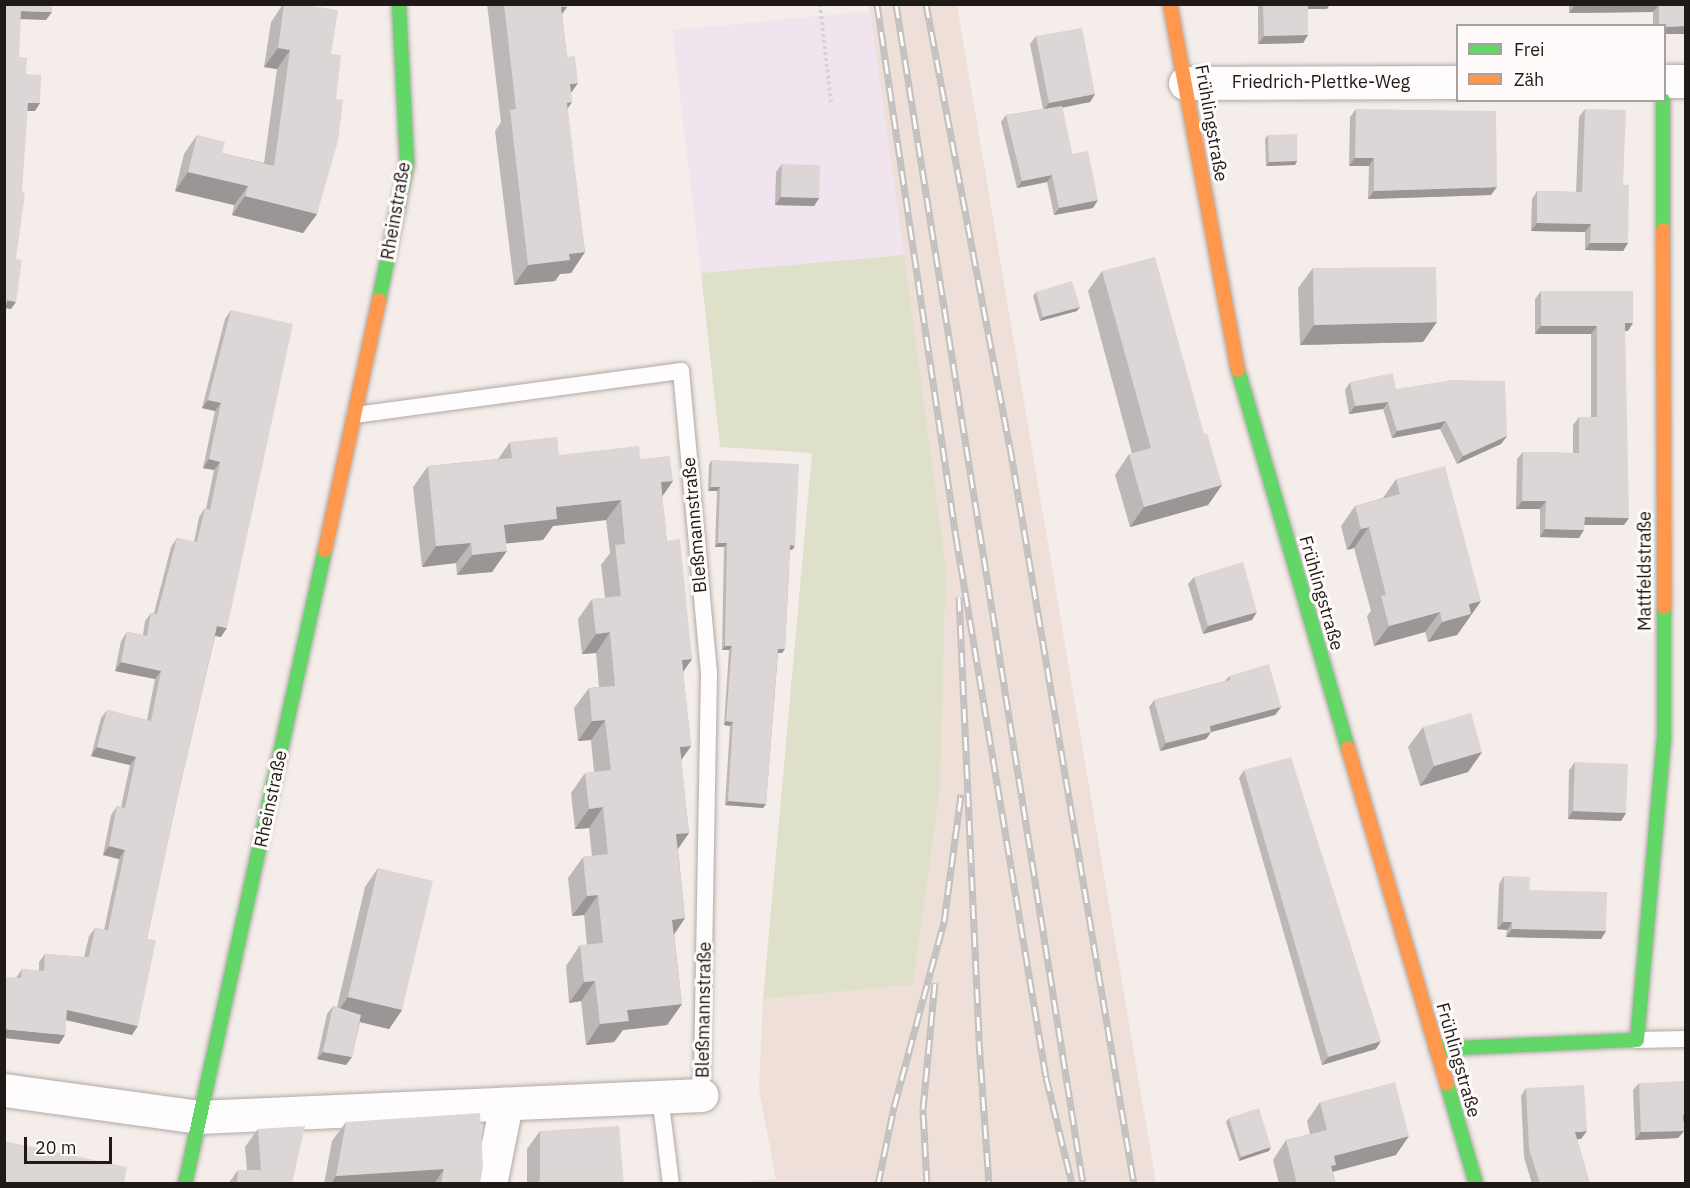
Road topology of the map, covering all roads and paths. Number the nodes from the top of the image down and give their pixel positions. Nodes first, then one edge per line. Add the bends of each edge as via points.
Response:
1 (399, 4) edge
2 (820, 4) edge
3 (1170, 4) edge
4 (1666, 81) edge
5 (1686, 81) edge
6 (1456, 82) edge
7 (1185, 83) junction
8 (1663, 102) edge
9 (831, 103) dead end
10 (356, 415) junction
11 (1686, 1039) edge
12 (1637, 1040) junction
13 (1436, 1049) junction
14 (4, 1090) edge
15 (702, 1095) joint
16 (660, 1096) junction
17 (506, 1104) junction
18 (198, 1117) junction
19 (184, 1184) edge
20 (490, 1184) edge
21 (671, 1184) edge
22 (1476, 1184) edge

1 - 10 street, Rheinstraße via 407,163
2 - 9 path
3 - 7 street, Frühlingstraße
4 - 5 street
6 - 7 street, Friedrich-Plettke-Weg
7 - 13 street, Frühlingstraße via 1239,376
8 - 12 street, Mattfeldstraße via 1664,738
10 - 15 lane, Bleßmannstraße via 681,371 709,673
10 - 18 street, Rheinstraße
11 - 12 lane
12 - 13 street
13 - 22 street, Frühlingstraße
14 - 18 street, Bleßmannstraße
15 - 16 street, Bleßmannstraße
16 - 17 street, Bleßmannstraße
16 - 21 lane
17 - 18 street, Bleßmannstraße
17 - 20 street
18 - 19 street, Rheinstraße

